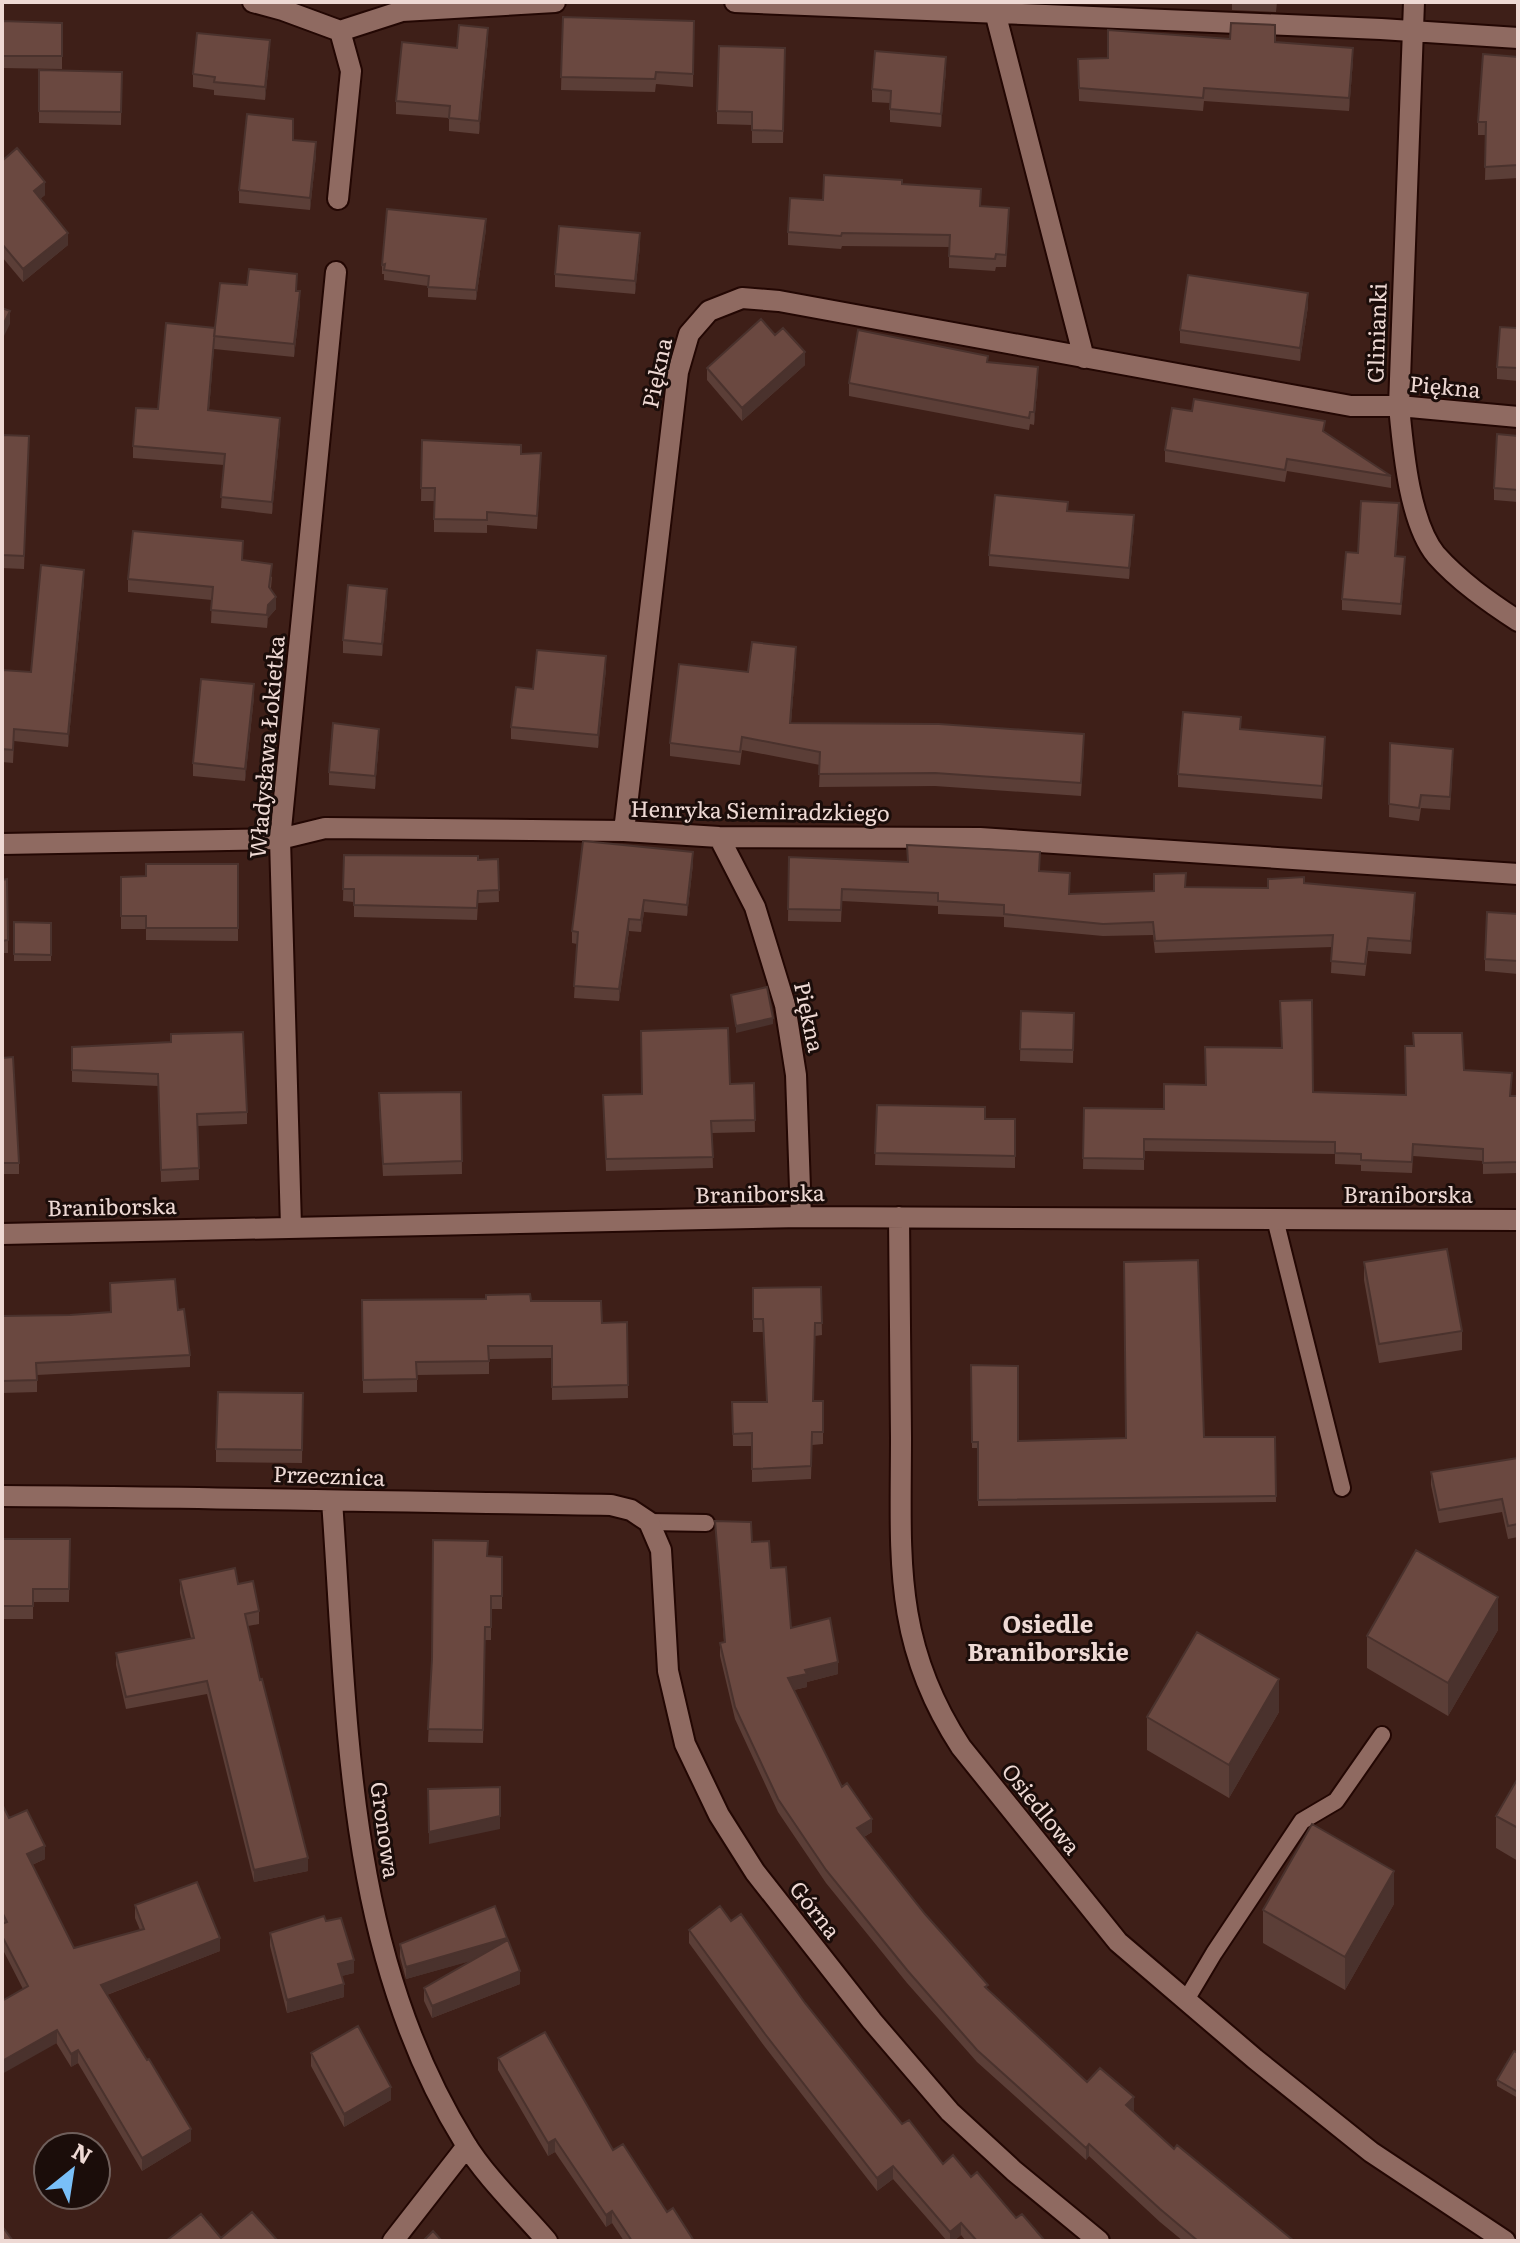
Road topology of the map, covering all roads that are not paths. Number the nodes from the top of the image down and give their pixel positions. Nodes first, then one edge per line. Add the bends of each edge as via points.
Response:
1 (253, 2) edge
2 (555, 2) edge
3 (735, 2) edge
4 (1414, 2) edge
5 (995, 12) junction
6 (340, 31) junction
7 (1412, 31) junction
8 (1518, 38) edge
9 (338, 199) dead end
10 (336, 272) dead end
11 (1084, 358) junction
12 (1399, 406) junction
13 (1518, 417) edge
14 (1518, 621) edge
15 (624, 831) junction
16 (719, 837) junction
17 (280, 839) junction
18 (2, 844) edge
19 (1518, 874) edge
20 (801, 1217) junction
21 (899, 1217) junction
22 (1275, 1219) junction
23 (1518, 1220) edge
24 (291, 1227) junction
25 (2, 1234) edge
26 (1342, 1488) dead end
27 (2, 1496) edge
28 (332, 1501) junction
29 (649, 1522) junction
30 (706, 1523) dead end
31 (1382, 1735) dead end
32 (1186, 2000) junction
33 (467, 2146) junction
34 (393, 2241) edge
35 (547, 2241) edge
36 (1099, 2241) edge
37 (1505, 2241) edge

1 - 6 street
2 - 6 street via 402,11
3 - 5 street
4 - 7 street, Glinianki
5 - 7 street
5 - 11 street
6 - 9 street via 351,71
7 - 8 street
7 - 12 street, Glinianki
10 - 17 street, Władysława Łokietka
11 - 12 street, Piękna via 1351,406
11 - 15 street, Piękna via 779,301 742,298 709,311 689,334 678,372
12 - 13 street, Piękna
12 - 14 street, Glinianki via 1404,463 1419,523 1435,554
15 - 16 street, Henryka Siemiradzkiego
15 - 17 street, Henryka Siemiradzkiego via 325,828
16 - 19 street, Henryka Siemiradzkiego via 980,838
16 - 20 street, Piękna via 755,907 785,1005 796,1075
17 - 18 street, Henryka Siemiradzkiego
17 - 24 street, Władysława Łokietka
20 - 21 street, Braniborska
20 - 24 street, Braniborska
21 - 22 street, Braniborska
21 - 32 street, Osiedlowa via 902,1571 904,1604 923,1676 961,1747 1118,1942
22 - 23 street, Braniborska
22 - 26 lane
24 - 25 street, Braniborska
27 - 28 street, Przecznica
28 - 29 street, Przecznica via 611,1505
28 - 33 street, Gronowa via 358,1831 375,1925 426,2074
29 - 30 lane
29 - 36 street, Górna via 661,1550 668,1671 685,1744 747,1861 950,2112
31 - 32 lane via 1336,1801 1302,1821
32 - 37 street, Osiedlowa via 1371,2152
33 - 34 street
33 - 35 street, Gronowa

